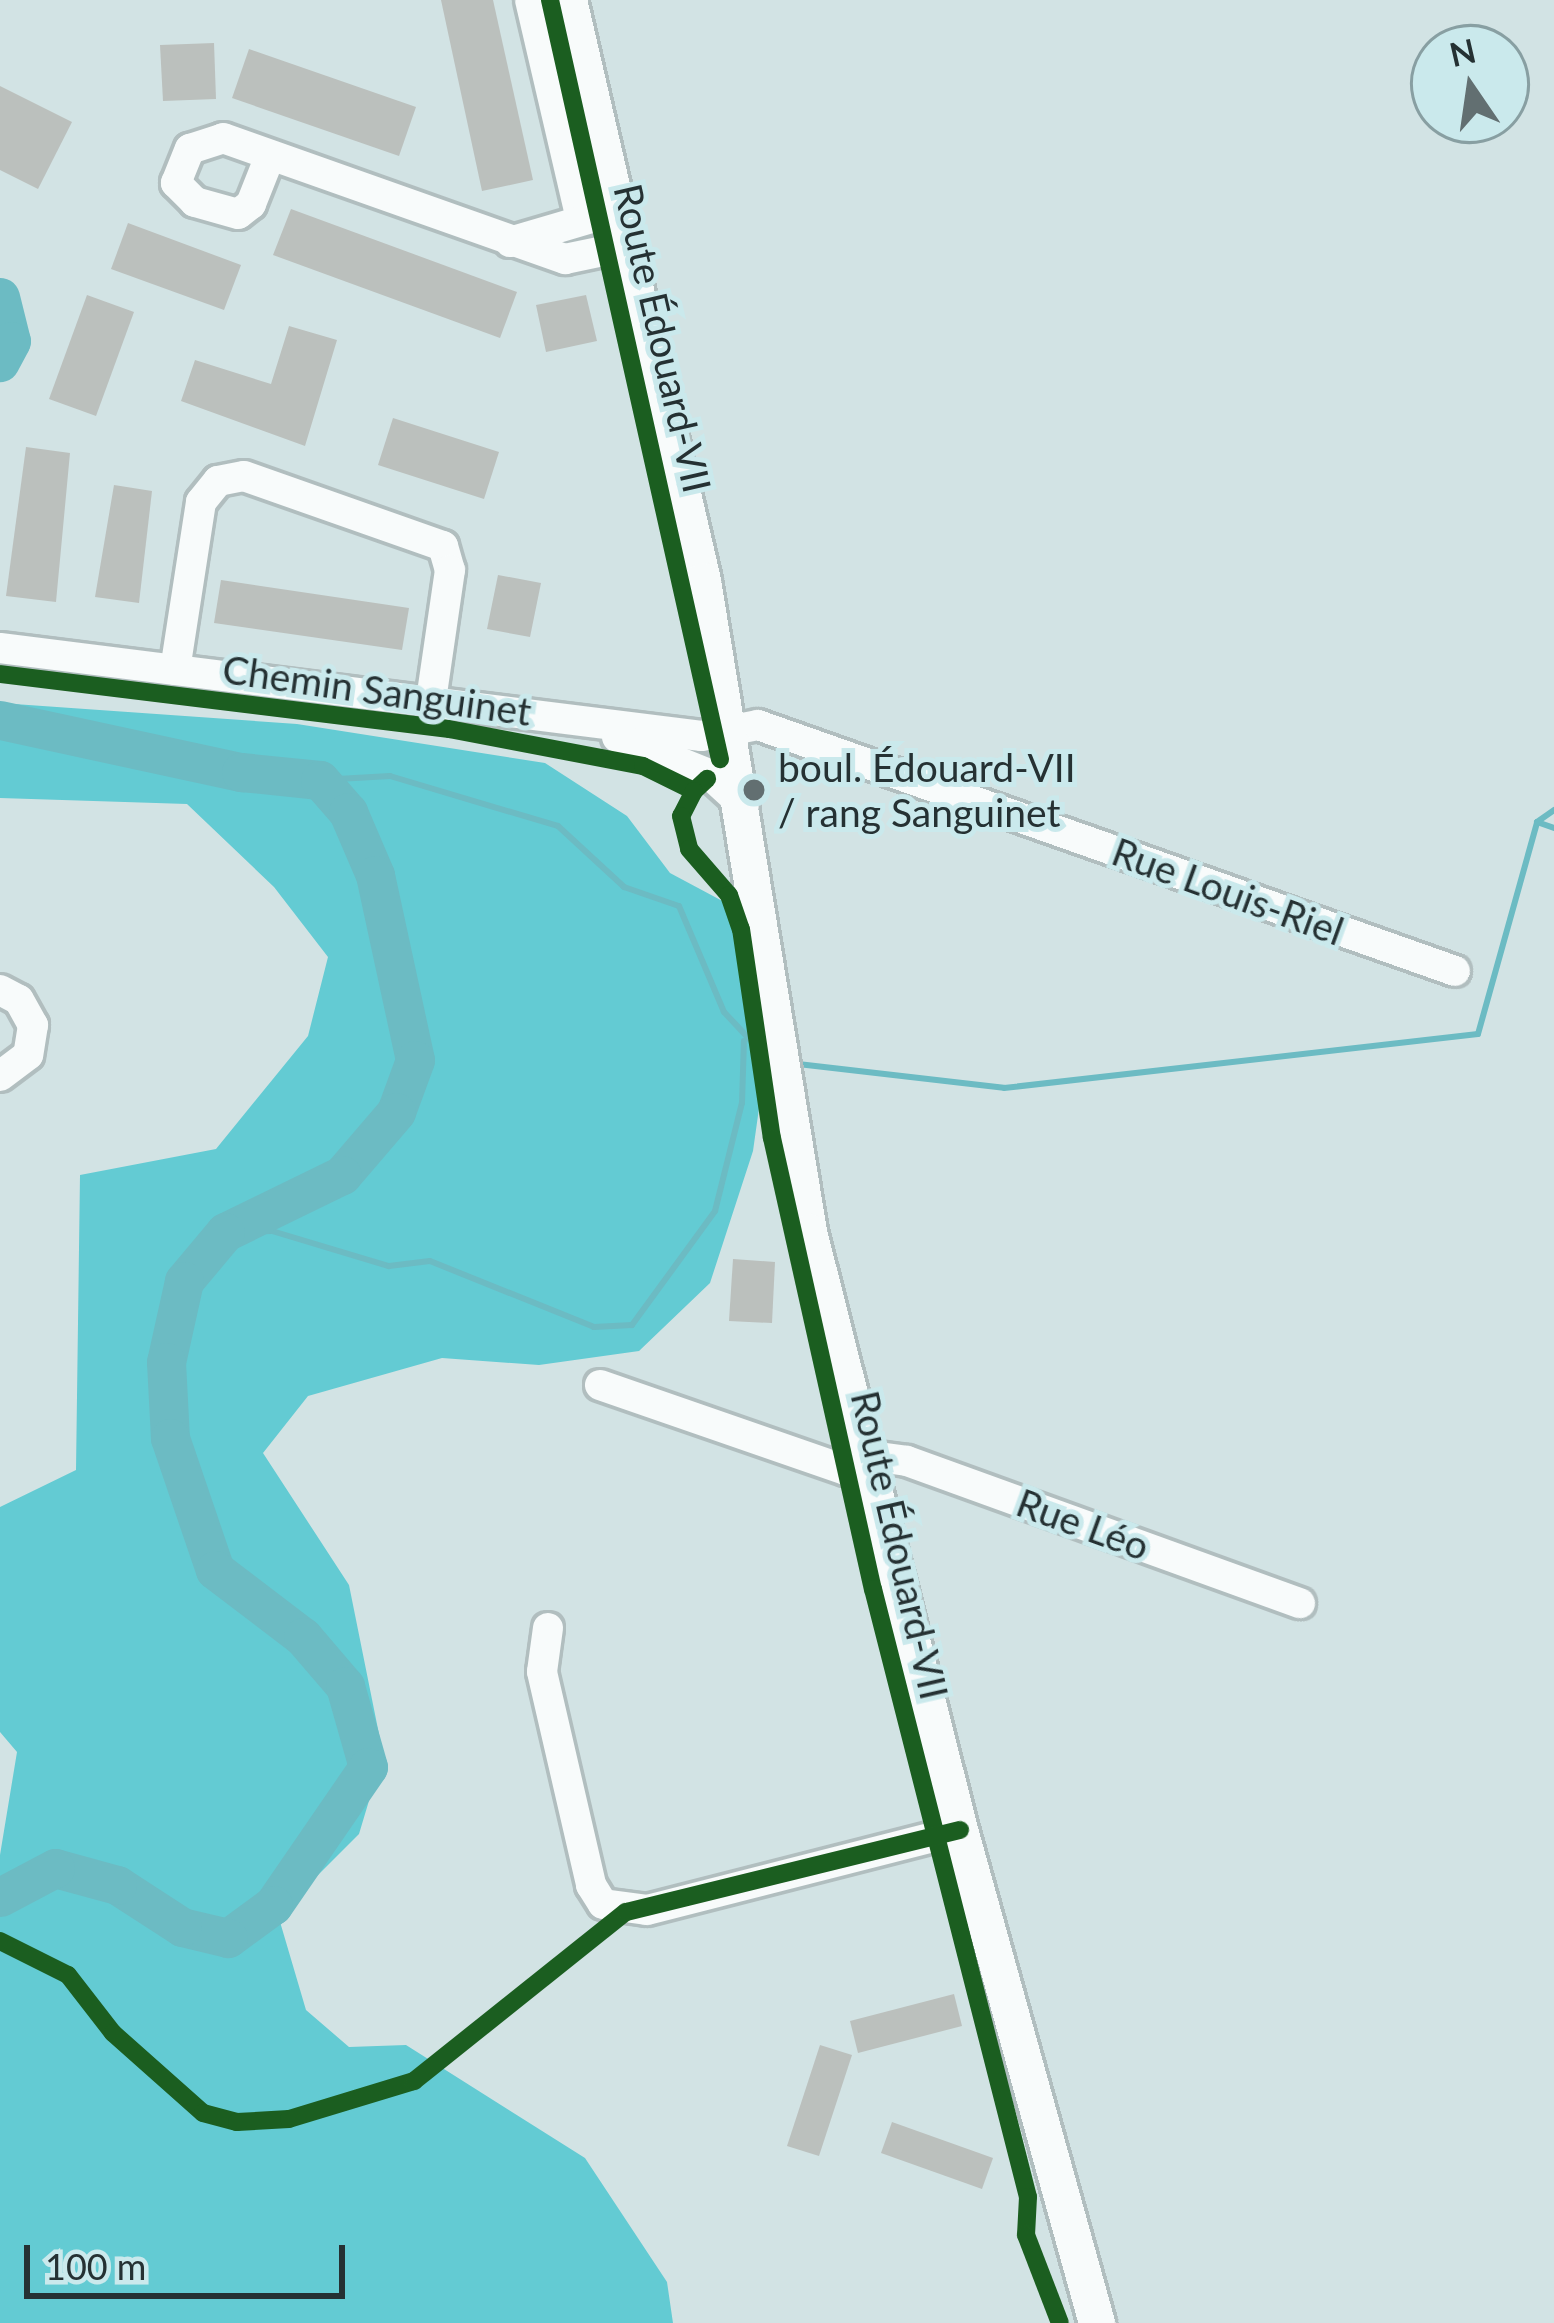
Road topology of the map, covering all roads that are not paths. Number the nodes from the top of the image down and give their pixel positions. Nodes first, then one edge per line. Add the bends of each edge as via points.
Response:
1 (530, 0) edge
2 (569, 0) edge
3 (270, 157) dead end
4 (581, 220) junction
5 (623, 229) junction
6 (510, 242) junction
7 (0, 648) edge
8 (175, 670) junction
9 (430, 701) junction
10 (591, 723) junction
11 (729, 730) junction
12 (744, 806) junction
13 (1454, 971) dead end
14 (0, 990) edge
15 (0, 1076) edge
16 (600, 1385) dead end
17 (866, 1462) junction
18 (1300, 1603) dead end
19 (548, 1628) dead end
20 (960, 1830) junction
21 (1097, 2323) edge

1 - 4 street
2 - 5 main road, Route Édouard-VII
3 - 6 street
4 - 5 street
4 - 6 street
5 - 6 street via 565,259
5 - 11 main road, Route Édouard-VII
7 - 8 street, Chemin Sanguinet
8 - 9 street, Chemin Sanguinet
8 - 9 street via 201,502 218,481 244,476 443,546 450,570
9 - 10 street, Chemin Sanguinet
10 - 11 street, Chemin Sanguinet via 702,736
10 - 12 street via 709,774
11 - 12 main road, Route Édouard-VII
11 - 13 street, Rue Louis-Riel via 747,722 773,729
12 - 17 main road, Route Édouard-VII via 793,1150
14 - 15 street via 19,1000 33,1025 28,1055
16 - 17 street, Rue Léo via 846,1470
17 - 18 street, Rue Léo via 892,1456
17 - 20 main road, Route Édouard-VII
19 - 20 street via 542,1672 591,1886 602,1904 647,1910
20 - 21 main road, Route Édouard-VII

